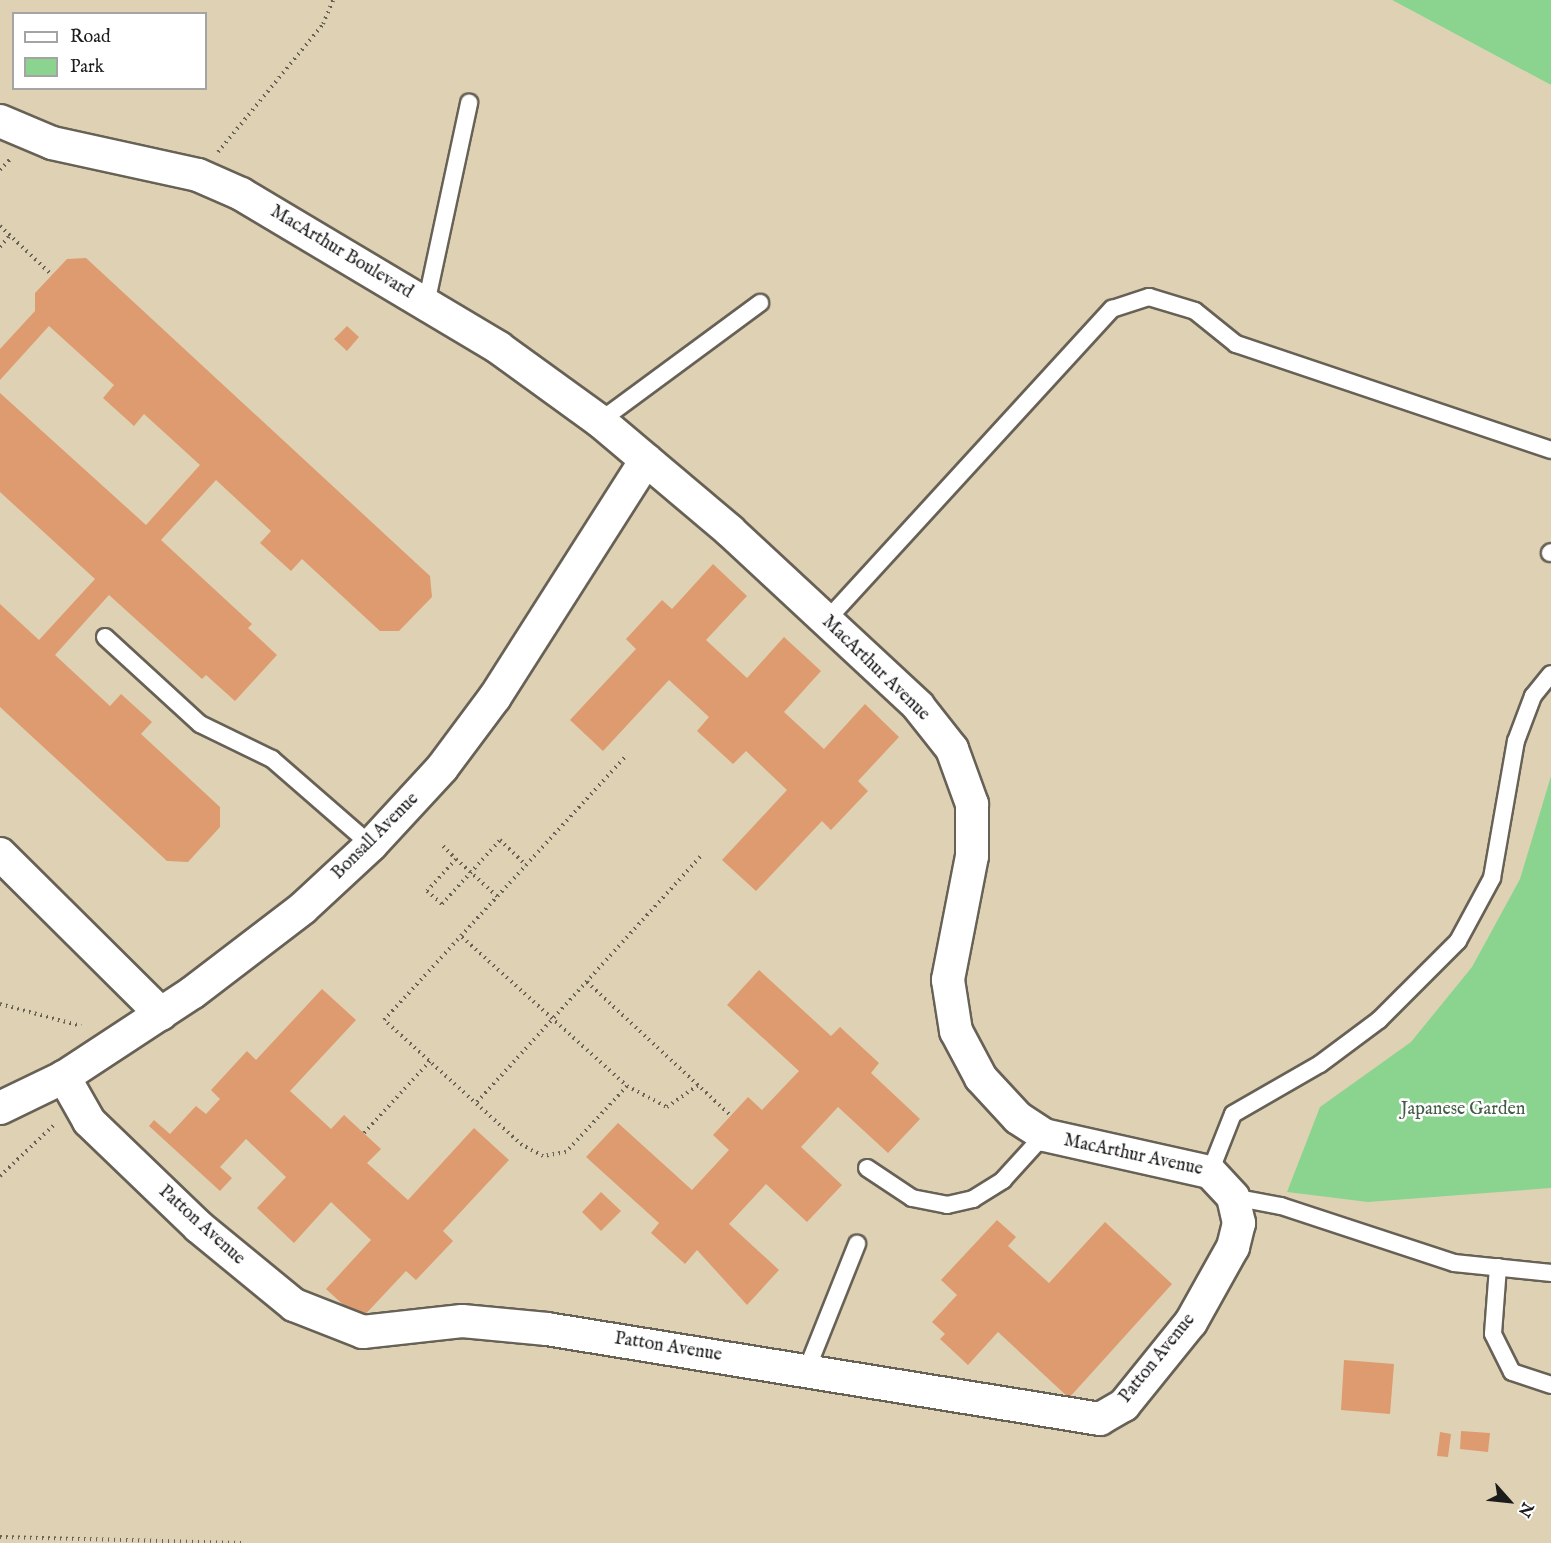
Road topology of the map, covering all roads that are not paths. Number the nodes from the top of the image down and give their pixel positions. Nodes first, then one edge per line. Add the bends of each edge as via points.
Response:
1 (470, 104) dead end
2 (0, 121) edge
3 (760, 303) dead end
4 (426, 304) junction
5 (600, 421) junction
6 (1551, 450) edge
7 (646, 460) junction
8 (825, 622) junction
9 (105, 637) dead end
10 (1551, 674) edge
11 (371, 845) junction
12 (0, 854) edge
13 (161, 1014) junction
14 (64, 1077) junction
15 (0, 1108) edge
16 (1044, 1135) junction
17 (867, 1168) dead end
18 (1210, 1172) junction
19 (1233, 1197) junction
20 (858, 1244) dead end
21 (1498, 1267) junction
22 (1551, 1273) edge
23 (807, 1369) junction
24 (1551, 1385) edge

1 - 4 lane
2 - 4 street, MacArthur Boulevard via 51,143 198,175 241,194
3 - 5 lane
4 - 5 street, MacArthur Boulevard via 500,348
5 - 7 street, MacArthur Boulevard
6 - 8 lane via 1236,344 1196,310 1149,297 1112,309
7 - 8 street, MacArthur Avenue
7 - 11 street, Bonsall Avenue via 495,697 442,768
8 - 16 street, MacArthur Avenue via 918,706 952,749 972,804 972,856 948,980 956,1031 981,1078 1018,1118
9 - 11 lane via 200,724 272,759
10 - 18 lane via 1533,696 1516,741 1492,878 1458,941 1379,1020 1320,1064 1233,1114
11 - 13 street, Bonsall Avenue via 303,908
12 - 13 street
13 - 14 street, Bonsall Avenue
14 - 15 street, Bonsall Avenue
14 - 23 street, Patton Avenue via 89,1121 199,1227 294,1305 326,1321 363,1332 416,1322 473,1322
16 - 17 lane via 1003,1180 974,1199 947,1205 912,1198
16 - 18 street, MacArthur Avenue
18 - 19 street, MacArthur Avenue
19 - 21 lane via 1281,1206 1454,1263
19 - 23 street, Patton Avenue via 1239,1223 1233,1247 1191,1322 1124,1405 1100,1419
20 - 23 lane
21 - 22 lane
21 - 24 lane via 1492,1334 1512,1372

